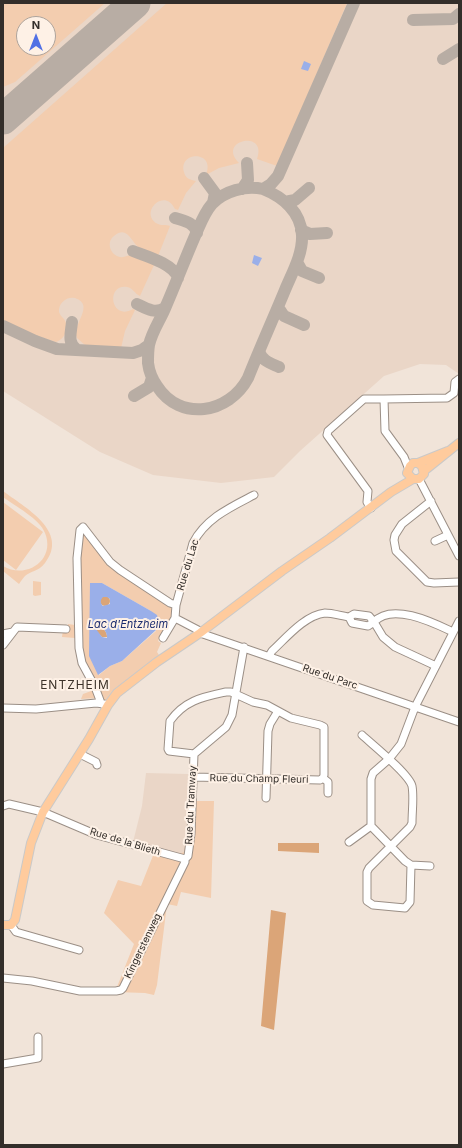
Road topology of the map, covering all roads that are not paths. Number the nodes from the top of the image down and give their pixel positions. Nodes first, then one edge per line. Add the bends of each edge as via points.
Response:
1 (459, 379) edge
2 (384, 399) junction
3 (459, 443) edge
4 (448, 450) junction
5 (413, 471) junction
6 (254, 494) dead end
7 (431, 501) junction
8 (371, 508) junction
9 (448, 535) junction
10 (435, 542) dead end
11 (459, 556) edge
12 (459, 582) edge
13 (176, 605) junction
14 (175, 618) junction
15 (459, 621) edge
16 (374, 622) junction
17 (66, 629) dead end
18 (13, 632) junction
19 (453, 632) junction
20 (200, 633) junction
21 (3, 634) edge
22 (163, 638) dead end
23 (3, 645) edge
24 (244, 647) junction
25 (269, 656) junction
26 (436, 666) junction
27 (235, 694) junction
28 (105, 704) junction
29 (415, 707) junction
30 (3, 708) edge
31 (278, 711) junction
32 (459, 722) edge
33 (362, 735) dead end
34 (80, 754) junction
35 (194, 754) junction
36 (389, 759) junction
37 (97, 765) dead end
38 (193, 777) junction
39 (323, 778) junction
40 (267, 779) junction
41 (328, 793) dead end
42 (266, 798) dead end
43 (6, 805) edge
44 (43, 812) junction
45 (371, 826) junction
46 (349, 842) dead end
47 (390, 845) junction
48 (185, 859) junction
49 (411, 865) junction
50 (430, 866) dead end
51 (7, 925) edge
52 (79, 950) dead end
53 (3, 978) edge
54 (38, 1037) dead end
55 (3, 1064) edge

1 - 2 street via 455,382 454,393 447,398
2 - 5 street via 385,431
2 - 8 street via 364,399 328,431 327,435 368,491 367,502
3 - 4 main road
4 - 5 main road
4 - 5 main road via 424,471 422,466
5 - 7 street
5 - 8 main road
6 - 13 street, Rue du Lac via 209,521 198,534 193,543
7 - 9 street
7 - 12 street via 402,524 395,534 396,551 427,582
8 - 20 main road
9 - 10 street
9 - 11 street
13 - 14 street, Rue du Lac
13 - 28 street via 120,570 110,562 83,527 80,530 77,558 79,648 82,663
14 - 20 street
14 - 22 street, Rue du Lac
15 - 19 street
16 - 19 street via 379,617 405,614 427,620
16 - 25 street via 369,616 354,614 349,617 326,613 318,615 307,620
16 - 26 street via 383,638 395,647
17 - 18 street via 17,627
18 - 21 street
18 - 23 street
19 - 26 street
20 - 24 street, Rue du Parc
20 - 28 main road via 135,678
24 - 25 street, Rue du Parc
24 - 27 street, Rue du Tramway
25 - 29 street, Rue du Parc
26 - 29 street
27 - 31 street, Rue du Champ Fleuri via 253,702 267,704
27 - 35 street, Rue du Tramway via 232,716 226,727
27 - 35 street via 226,692 196,699 189,702 170,721 169,751
28 - 30 street via 36,709
28 - 34 main road
29 - 32 street, Rue du Parc
29 - 36 street via 401,744
31 - 39 street, Rue du Champ Fleuri via 291,718 324,726
31 - 40 street via 268,731
33 - 36 street
34 - 37 street
34 - 44 main road
35 - 38 street, Rue du Tramway
36 - 45 street via 373,773 371,779
36 - 47 street via 408,779 412,791 412,823
38 - 40 street, Rue du Champ Fleuri
38 - 48 street, Rue du Tramway via 190,840 188,856
39 - 40 street, Rue du Champ Fleuri
39 - 41 street, Rue du Champ Fleuri via 328,782
40 - 42 street
43 - 44 street, Rue de la Blieth
44 - 48 street, Rue de la Blieth via 97,835
44 - 51 main road via 31,843 15,920
45 - 46 street
45 - 47 street
47 - 49 street
47 - 49 street via 367,872 366,898 369,903 403,908 408,905
48 - 53 street, Kingerstenweg via 121,990 80,991
49 - 50 street
51 - 52 street via 16,932
54 - 55 street via 38,1058

